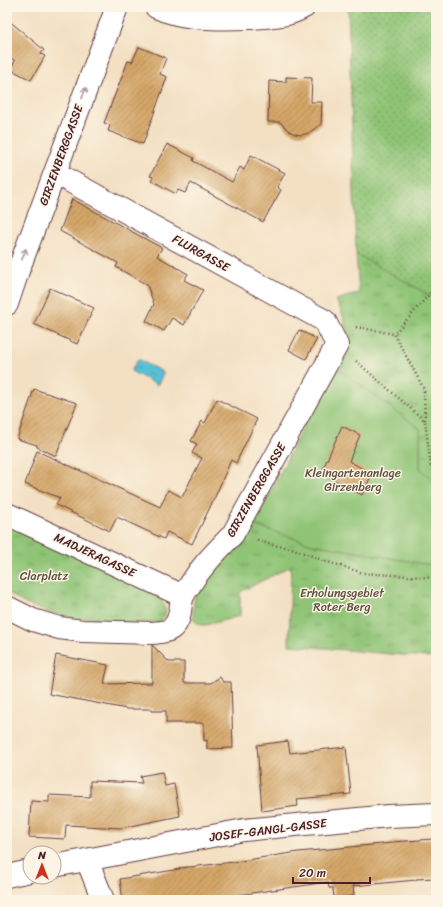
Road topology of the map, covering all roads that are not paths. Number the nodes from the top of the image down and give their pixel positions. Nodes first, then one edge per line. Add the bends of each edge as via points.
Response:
1 (117, 7) edge
2 (156, 7) edge
3 (304, 7) edge
4 (54, 173) junction
5 (7, 304) edge
6 (337, 344) joint
7 (7, 514) edge
8 (183, 596) junction
9 (7, 607) edge
10 (436, 814) edge
11 (87, 860) junction
12 (62, 865) edge
13 (22, 873) edge
14 (7, 876) edge
15 (103, 900) edge

4 -> 1 street, GIRZENBERGGASSE
2 - 3 street via 176,14 226,19 281,16
5 -> 4 street, GIRZENBERGGASSE
4 - 6 street, FLURGASSE via 324,321
6 - 8 street, GIRZENBERGGASSE via 233,534 195,577
7 - 8 street, MADJERAGASSE
8 - 9 street, GIRZENBERGGASSE via 178,621 173,628 153,633 58,628 33,620
10 - 11 street, JOSEF-GANGL-GASSE via 244,830
11 - 12 street, JOSEF-GANGL-GASSE
11 - 15 street
13 - 14 street

